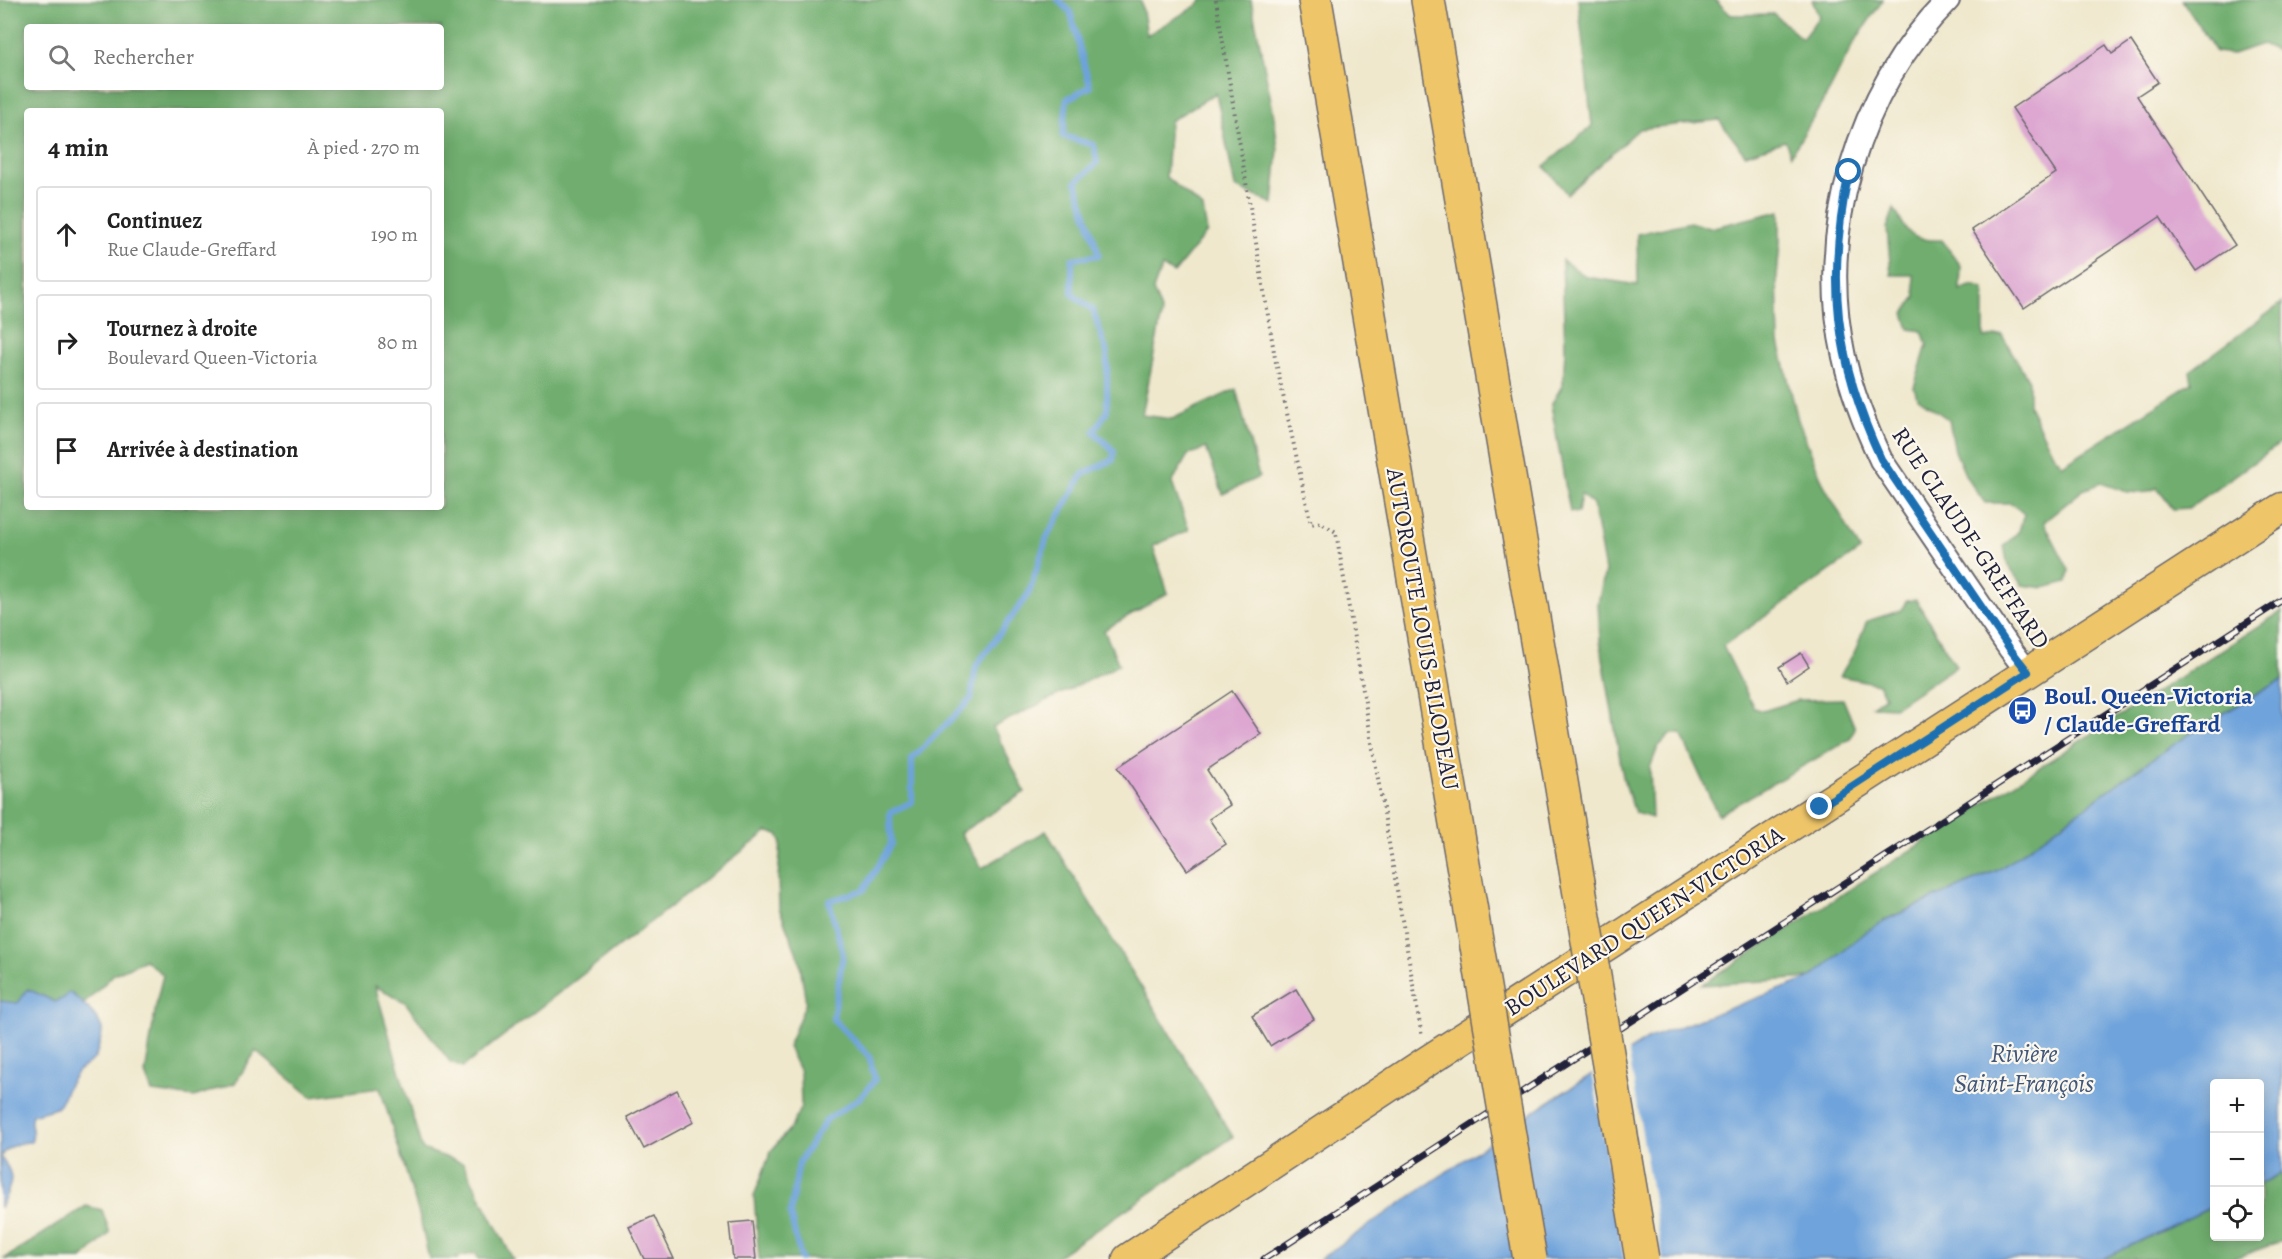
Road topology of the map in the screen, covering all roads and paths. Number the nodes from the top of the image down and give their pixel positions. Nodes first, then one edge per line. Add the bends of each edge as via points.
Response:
1 (1216, 0) edge
2 (1315, 0) edge
3 (1428, 0) edge
4 (1948, 0) edge
5 (2282, 508) edge
6 (2028, 672) junction
7 (1426, 1062) junction
8 (1128, 1259) edge
9 (1530, 1259) edge
10 (1642, 1259) edge

1 - 7 path via 1275,358 1311,524 1320,522 1336,532
2 - 9 highway, AUTOROUTE LOUIS-BILODEAU, bridge
3 - 10 highway, bridge
4 - 6 street, RUE CLAUDE-GREFFARD via 1893,70 1861,137 1841,208 1838,319 1853,391 1881,459
5 - 6 main road, BOULEVARD QUEEN-VICTORIA
6 - 7 main road, BOULEVARD QUEEN-VICTORIA
7 - 8 main road, BOULEVARD QUEEN-VICTORIA

